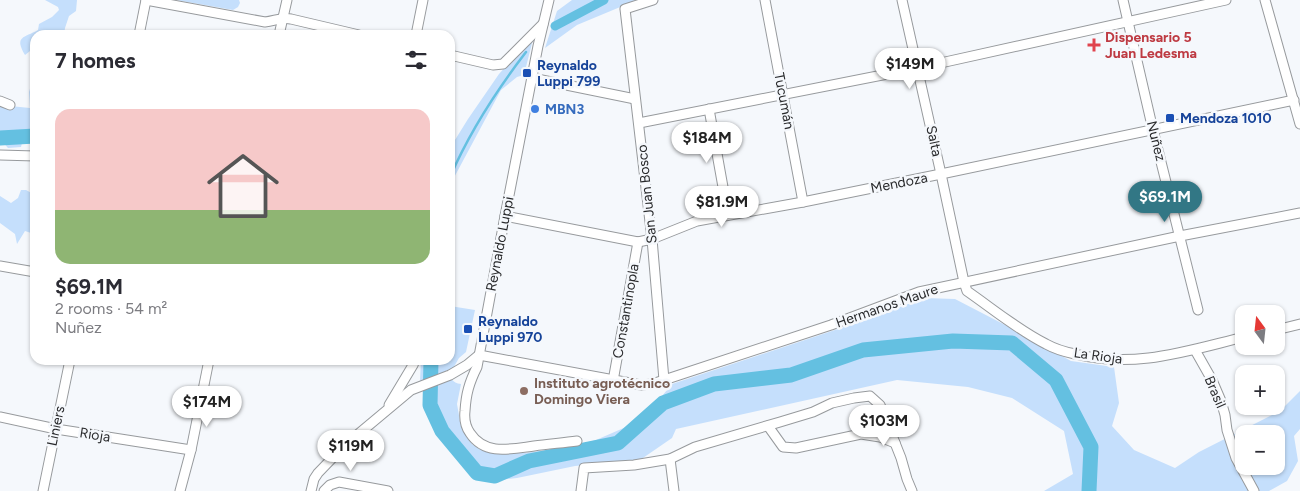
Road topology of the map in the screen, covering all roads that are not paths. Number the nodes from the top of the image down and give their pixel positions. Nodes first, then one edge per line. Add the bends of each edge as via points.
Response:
1 (146, 0) edge
2 (287, 0) edge
3 (423, 0) edge
4 (549, 0) edge
5 (652, 0) edge
6 (765, 0) edge
7 (902, 0) edge
8 (1122, 0) edge
9 (1226, 0) edge
10 (1265, 0) edge
11 (283, 18) junction
12 (1127, 22) junction
13 (543, 23) junction
14 (139, 30) edge
15 (280, 30) edge
16 (337, 30) edge
17 (417, 30) edge
18 (455, 56) edge
19 (918, 68) junction
20 (532, 78) junction
21 (783, 95) junction
22 (636, 99) junction
23 (1294, 100) junction
24 (0, 101) edge
25 (10, 105) dead end
26 (709, 109) junction
27 (639, 123) junction
28 (1300, 124) edge
29 (1153, 130) junction
30 (0, 155) edge
31 (30, 156) edge
32 (941, 174) junction
33 (803, 202) junction
34 (1300, 212) edge
35 (728, 215) junction
36 (505, 216) junction
37 (1180, 236) junction
38 (652, 239) junction
39 (638, 242) junction
40 (0, 266) edge
41 (30, 271) edge
42 (964, 282) junction
43 (946, 286) junction
44 (967, 291) junction
45 (1198, 310) dead end
46 (1300, 324) edge
47 (1285, 328) edge
48 (1235, 340) edge
49 (1195, 350) junction
50 (478, 356) junction
51 (69, 365) edge
52 (207, 365) edge
53 (413, 365) edge
54 (613, 380) junction
55 (664, 380) junction
56 (385, 411) junction
57 (0, 418) edge
58 (768, 426) junction
59 (56, 429) junction
60 (577, 441) dead end
61 (895, 442) junction
62 (191, 450) junction
63 (670, 459) junction
64 (42, 491) edge
65 (180, 491) edge
66 (311, 491) edge
67 (324, 491) edge
68 (388, 491) edge
69 (581, 491) edge
70 (674, 491) edge
71 (912, 491) edge
72 (1254, 491) edge

1 - 11 street via 265,22
1 - 14 street
2 - 11 street
3 - 17 street
4 - 13 street, Reynaldo Luppi
5 - 22 street, San Juan Bosco via 625,9
6 - 21 street, Tucumán
7 - 19 street, Salta
8 - 12 street, Nuñez
9 - 12 street
10 - 23 street
11 - 15 street
11 - 16 street
12 - 19 street
12 - 29 street, Nuñez
13 - 18 street via 503,64
13 - 20 street, Reynaldo Luppi
19 - 21 street
19 - 32 street, Salta
20 - 22 street
20 - 36 street, Reynaldo Luppi
21 - 26 street
21 - 33 street, Tucumán
22 - 27 street, San Juan Bosco
23 - 28 street
23 - 29 street, Mendoza
24 - 25 street
26 - 27 street
26 - 35 street
27 - 38 street, San Juan Bosco
29 - 32 street, Mendoza
29 - 37 street, Nuñez
30 - 31 street
32 - 33 street, Mendoza
32 - 42 street, Salta
33 - 35 street, Mendoza
34 - 37 street, Hermanos Maure
35 - 38 street, Mendoza via 697,221
36 - 39 street, Mendoza
36 - 50 street, Reynaldo Luppi
37 - 42 street, Hermanos Maure
37 - 45 street, Nuñez
38 - 39 street, Mendoza
38 - 55 street, San Juan Bosco
39 - 54 street, Constantinopla
40 - 41 street
42 - 43 street, Hermanos Maure
42 - 44 street
43 - 44 street, La Rioja
43 - 55 street, Hermanos Maure via 919,292
44 - 49 street, La Rioja via 1047,345 1072,354 1128,360
46 - 47 street
48 - 49 street, La Rioja
49 - 72 street, Brasil via 1218,394 1236,458
50 - 54 street, Hermanos Maure
50 - 56 street via 450,375 411,390
50 - 60 street, Reynaldo Luppi via 466,394 464,419 474,439 482,446 502,450
51 - 59 street, Liniers
52 - 62 street
53 - 56 street
54 - 55 street, Hermanos Maure via 641,385
56 - 66 street via 318,472
57 - 59 street, Rioja
58 - 61 street via 783,447 796,448 861,434
58 - 61 street via 832,404 870,396 880,405
58 - 63 street via 695,447
59 - 62 street, Rioja
59 - 64 street, Liniers
61 - 71 street
62 - 65 street
63 - 69 street via 584,468
63 - 70 street
67 - 68 street via 339,482

